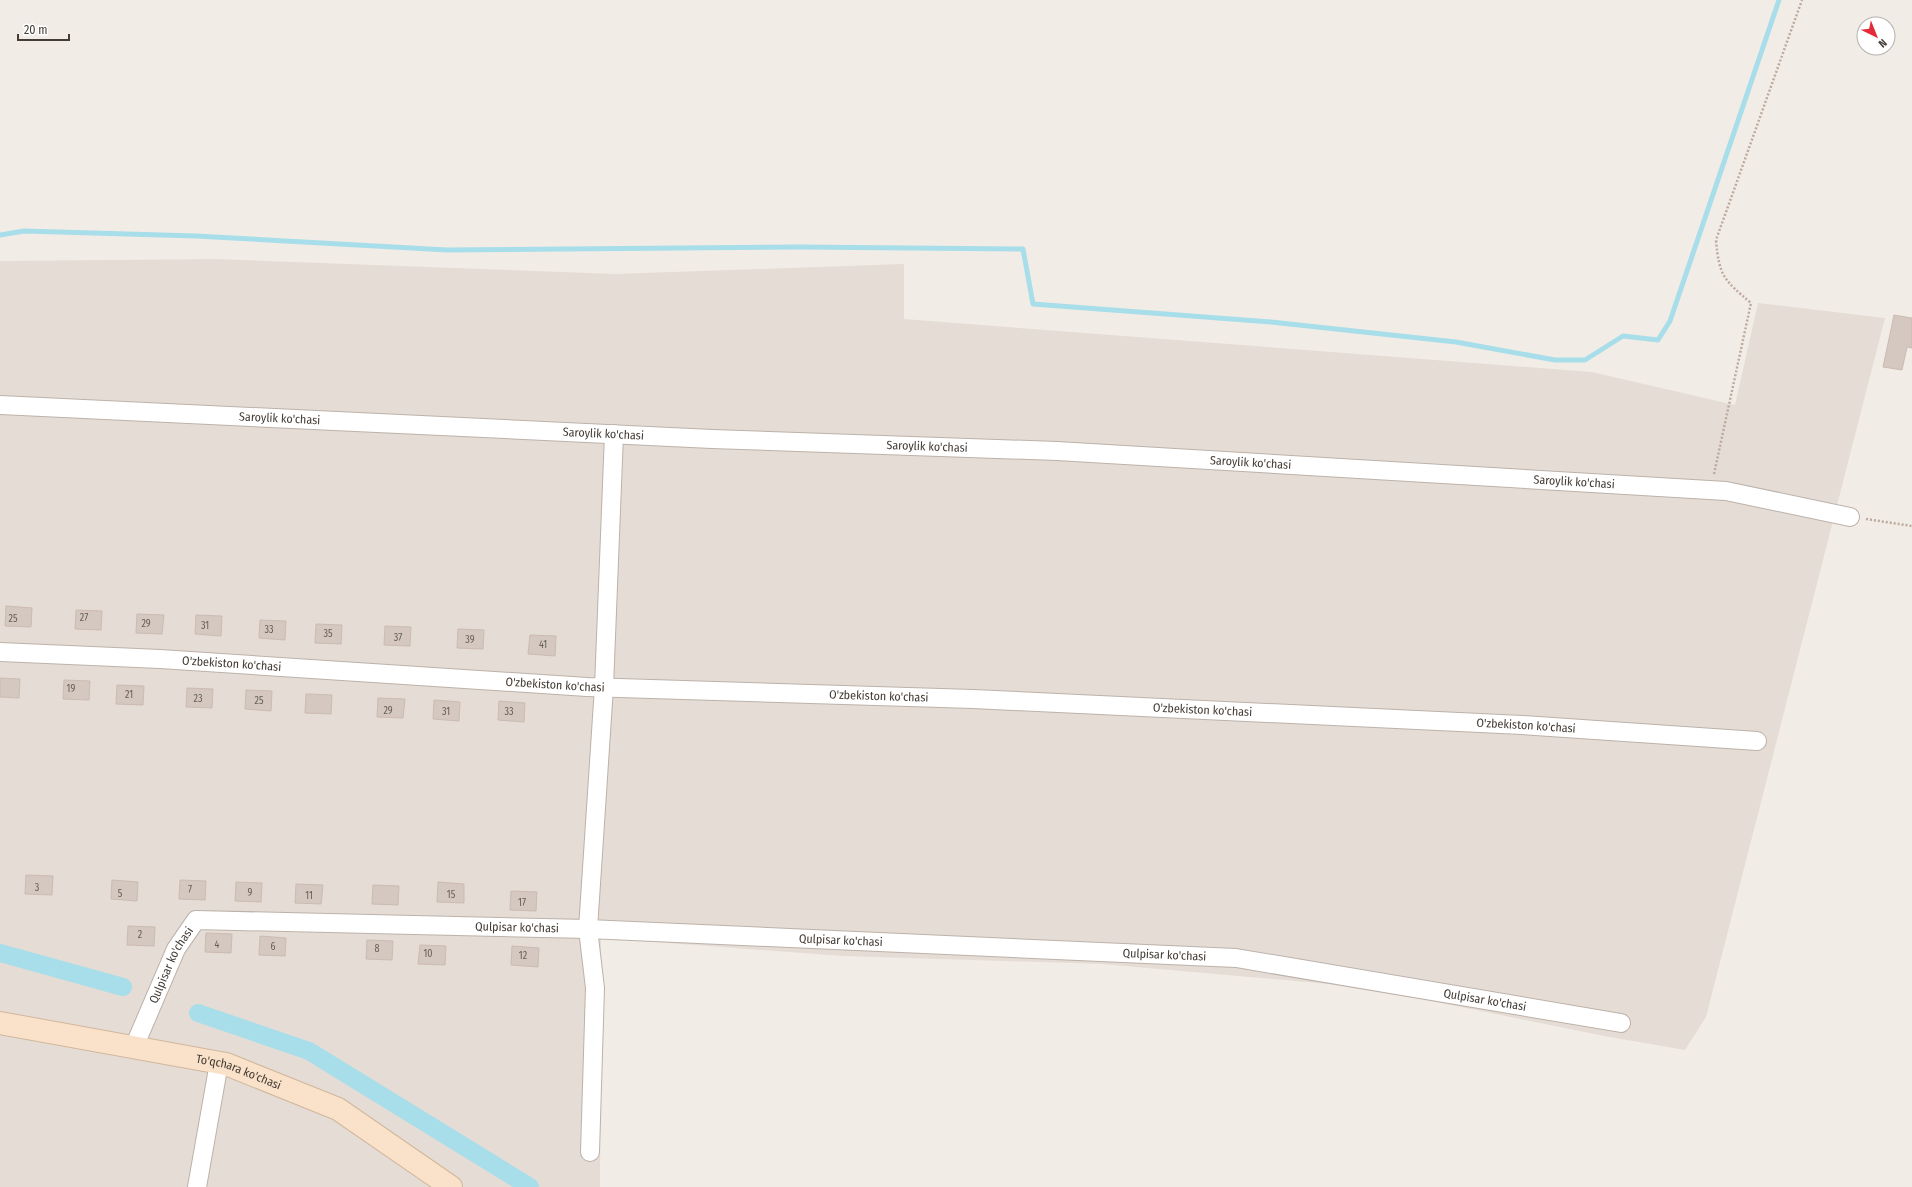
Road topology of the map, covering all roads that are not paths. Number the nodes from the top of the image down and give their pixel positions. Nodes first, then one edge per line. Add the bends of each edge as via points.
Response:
1 (0, 404) edge
2 (614, 434) junction
3 (1850, 517) road end
4 (0, 652) edge
5 (604, 687) junction
6 (1757, 741) dead end
7 (588, 929) junction
8 (0, 1023) edge
9 (1621, 1023) dead end
10 (134, 1048) junction
11 (219, 1063) junction
12 (590, 1152) dead end
13 (197, 1187) edge
14 (451, 1187) edge

1 - 2 street, Saroylik ko'chasi
2 - 3 street, Saroylik ko'chasi via 1057,451 1726,491
2 - 5 street
4 - 5 street, O'zbekiston ko'chasi via 160,659
5 - 6 street, O'zbekiston ko'chasi via 973,699 1522,725
5 - 7 street
7 - 9 street, Qulpisar ko'chasi via 1236,958
7 - 10 street, Qulpisar ko'chasi via 196,920 176,949
7 - 12 street via 595,988
8 - 10 street, To'qchara ko'chasi
10 - 11 street, To'qchara ko'chasi
11 - 13 street
11 - 14 street, To'qchara ko'chasi via 338,1109

